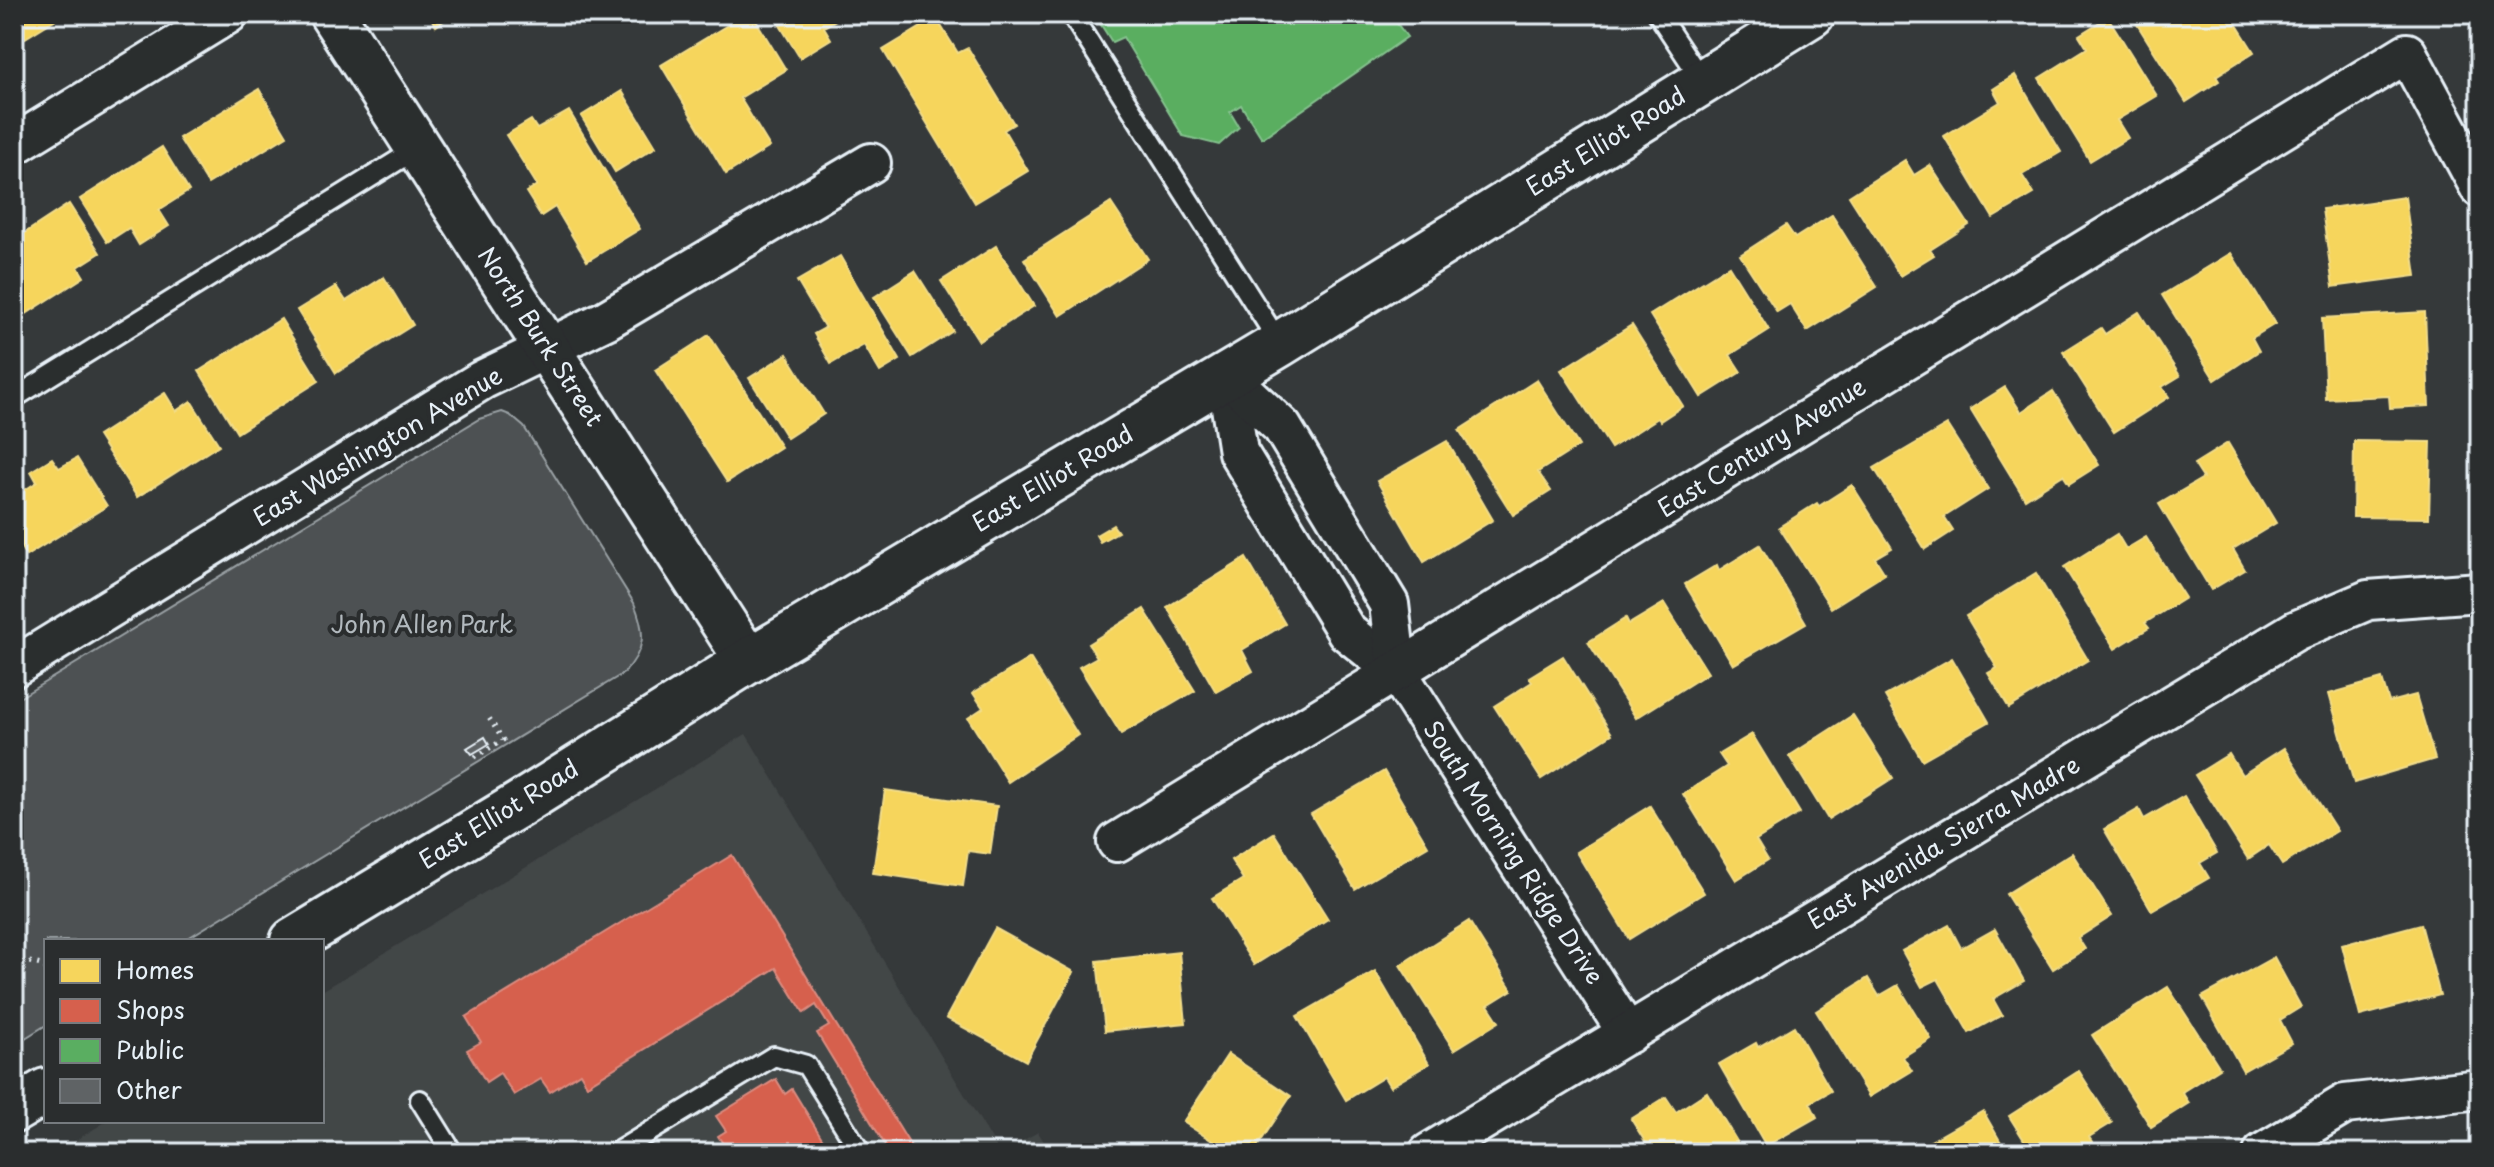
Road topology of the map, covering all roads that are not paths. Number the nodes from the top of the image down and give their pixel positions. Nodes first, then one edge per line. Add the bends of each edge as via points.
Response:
1 (228, 14) edge
2 (332, 14) edge
3 (1071, 14) edge
4 (1658, 14) edge
5 (1812, 14) edge
6 (1703, 82) junction
7 (14, 145) edge
8 (418, 148) junction
9 (871, 163) dead end
10 (2480, 188) edge
11 (1280, 344) junction
12 (548, 350) junction
13 (1226, 375) junction
14 (14, 398) edge
15 (2480, 592) edge
16 (748, 661) junction
17 (14, 667) edge
18 (1397, 672) junction
19 (1117, 842) dead end
20 (296, 939) edge
21 (1628, 1034) junction
22 (2480, 1089) edge
23 (44, 1092) edge
24 (420, 1100) dead end
25 (14, 1110) edge
26 (453, 1153) edge
27 (615, 1153) edge
28 (861, 1153) edge
29 (1429, 1153) edge
30 (2263, 1153) edge

1 - 7 street
2 - 8 main road, North Burk Street
3 - 11 lane
4 - 6 lane
5 - 6 main road, East Elliot Road
6 - 11 main road, East Elliot Road
8 - 12 main road, North Burk Street
8 - 14 lane
9 - 12 street, East Washington Avenue
10 - 18 street, East Century Avenue via 2407,53
11 - 13 main road, East Elliot Road
12 - 16 main road, North Burk Street
12 - 17 street, East Washington Avenue via 482,380
13 - 16 main road, East Elliot Road
13 - 18 street, South Morning Ridge Drive via 1282,427 1389,604
13 - 18 street, South Morning Ridge Drive via 1238,452 1347,632
15 - 21 street, East Avenida Sierra Madre via 2368,600 2295,631
16 - 20 main road, East Elliot Road
18 - 19 street, East Century Avenue
18 - 21 street, South Morning Ridge Drive
21 - 29 street, East Avenida Sierra Madre
22 - 30 street via 2345,1104
23 - 25 main road
24 - 26 lane
27 - 28 lane via 774,1056 806,1065

